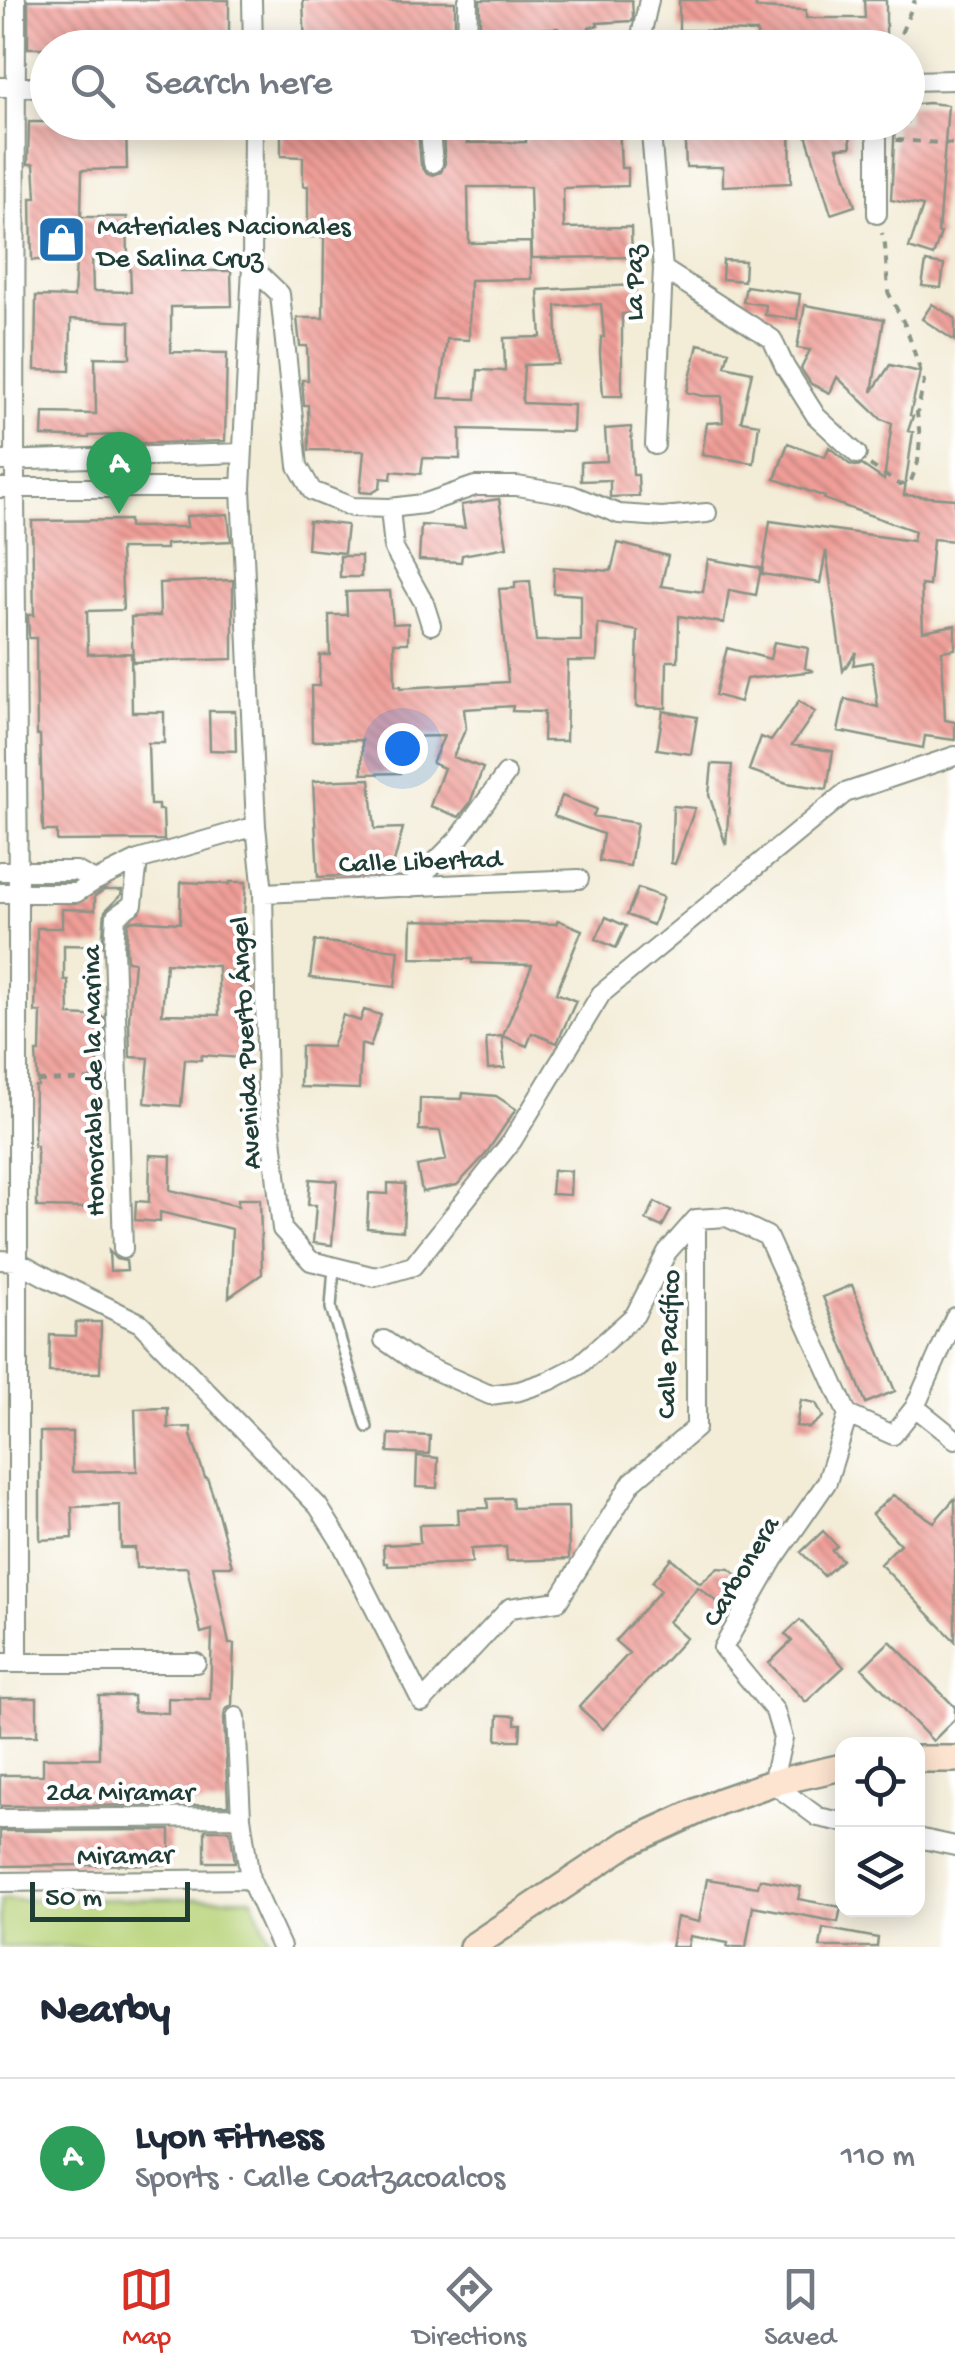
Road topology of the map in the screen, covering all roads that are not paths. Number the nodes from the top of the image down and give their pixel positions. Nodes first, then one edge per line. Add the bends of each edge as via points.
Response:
1 (16, 0) edge
2 (252, 0) edge
3 (468, 0) edge
4 (649, 0) edge
5 (253, 30) edge
6 (467, 30) edge
7 (642, 30) edge
8 (955, 80) edge
9 (925, 81) edge
10 (9, 87) edge
11 (253, 140) edge
12 (431, 140) edge
13 (652, 140) edge
14 (874, 140) edge
15 (433, 163) dead end
16 (877, 214) road end
17 (252, 267) junction
18 (663, 269) junction
19 (655, 445) dead end
20 (242, 454) junction
21 (857, 454) road end
22 (7, 460) edge
23 (7, 488) edge
24 (241, 488) junction
25 (390, 508) junction
26 (707, 513) dead end
27 (431, 625) dead end
28 (955, 756) edge
29 (506, 774) dead end
30 (256, 826) junction
31 (138, 860) junction
32 (9, 872) edge
33 (579, 879) dead end
34 (94, 881) junction
35 (411, 887) junction
36 (9, 893) edge
37 (263, 893) junction
38 (696, 1219) junction
39 (123, 1249) dead end
40 (9, 1260) edge
41 (334, 1267) junction
42 (48, 1278) junction
43 (9, 1282) edge
44 (955, 1317) edge
45 (384, 1340) dead end
46 (915, 1408) junction
47 (848, 1415) junction
48 (367, 1427) dead end
49 (955, 1439) edge
50 (196, 1662) dead end
51 (9, 1663) edge
52 (236, 1716) dead end
53 (925, 1758) edge
54 (955, 1759) edge
55 (835, 1770) edge
56 (772, 1783) junction
57 (240, 1817) junction
58 (0, 1819) edge
59 (835, 1821) edge
60 (925, 1840) edge
61 (955, 1846) edge
62 (250, 1879) junction
63 (0, 1882) edge
64 (281, 1947) edge
65 (472, 1947) edge

1 - 10 street
2 - 5 street
3 - 6 street
4 - 7 street
8 - 9 street
10 - 22 street
11 - 17 street, Avenida Puerto Ángel
12 - 15 street
13 - 18 street, La Paz
14 - 16 street
17 - 20 street, Avenida Puerto Ángel
17 - 25 street via 280,294 298,466 312,492 352,507
18 - 19 street, La Paz
18 - 21 street via 772,339 816,416
20 - 22 street
20 - 24 street, Avenida Puerto Ángel
22 - 23 street
23 - 24 street
23 - 32 street
24 - 30 street, Avenida Puerto Ángel
25 - 26 street via 475,486 517,486 572,495 618,514
25 - 27 street via 394,550
28 - 41 street, Avenida Puerto Ángel via 844,793 601,994 512,1140 413,1266 376,1277
29 - 35 street via 460,837
30 - 31 street
30 - 37 street, Avenida Puerto Ángel
31 - 34 street
31 - 39 street, Honorable de la Marina via 133,904 116,916 114,947
32 - 34 street via 76,871
32 - 36 street
33 - 35 street, Calle Libertad
34 - 36 street via 76,893
35 - 37 street, Calle Libertad
36 - 40 street via 18,1082
37 - 41 street, Avenida Puerto Ángel via 267,1092 282,1230 312,1261
38 - 42 street, Calle Pacífico via 696,1428 632,1482 558,1601 510,1608 422,1702 318,1506 140,1323
38 - 45 street via 666,1252 636,1315 578,1366 549,1381 490,1395
38 - 47 street via 727,1217 767,1236
40 - 42 street, Calle Pacífico
40 - 43 street
41 - 48 lane via 331,1308
42 - 43 street
43 - 51 street
44 - 46 street
46 - 47 street via 893,1435
46 - 49 street
47 - 56 street, Carbonera via 827,1482 722,1648 775,1711 782,1738
50 - 51 street
52 - 57 street
53 - 54 main road
55 - 56 main road
56 - 59 street via 818,1817
56 - 65 main road via 628,1843
57 - 58 street, 2da Miramar
57 - 62 street
60 - 61 street
62 - 63 street, Miramar
62 - 64 street

